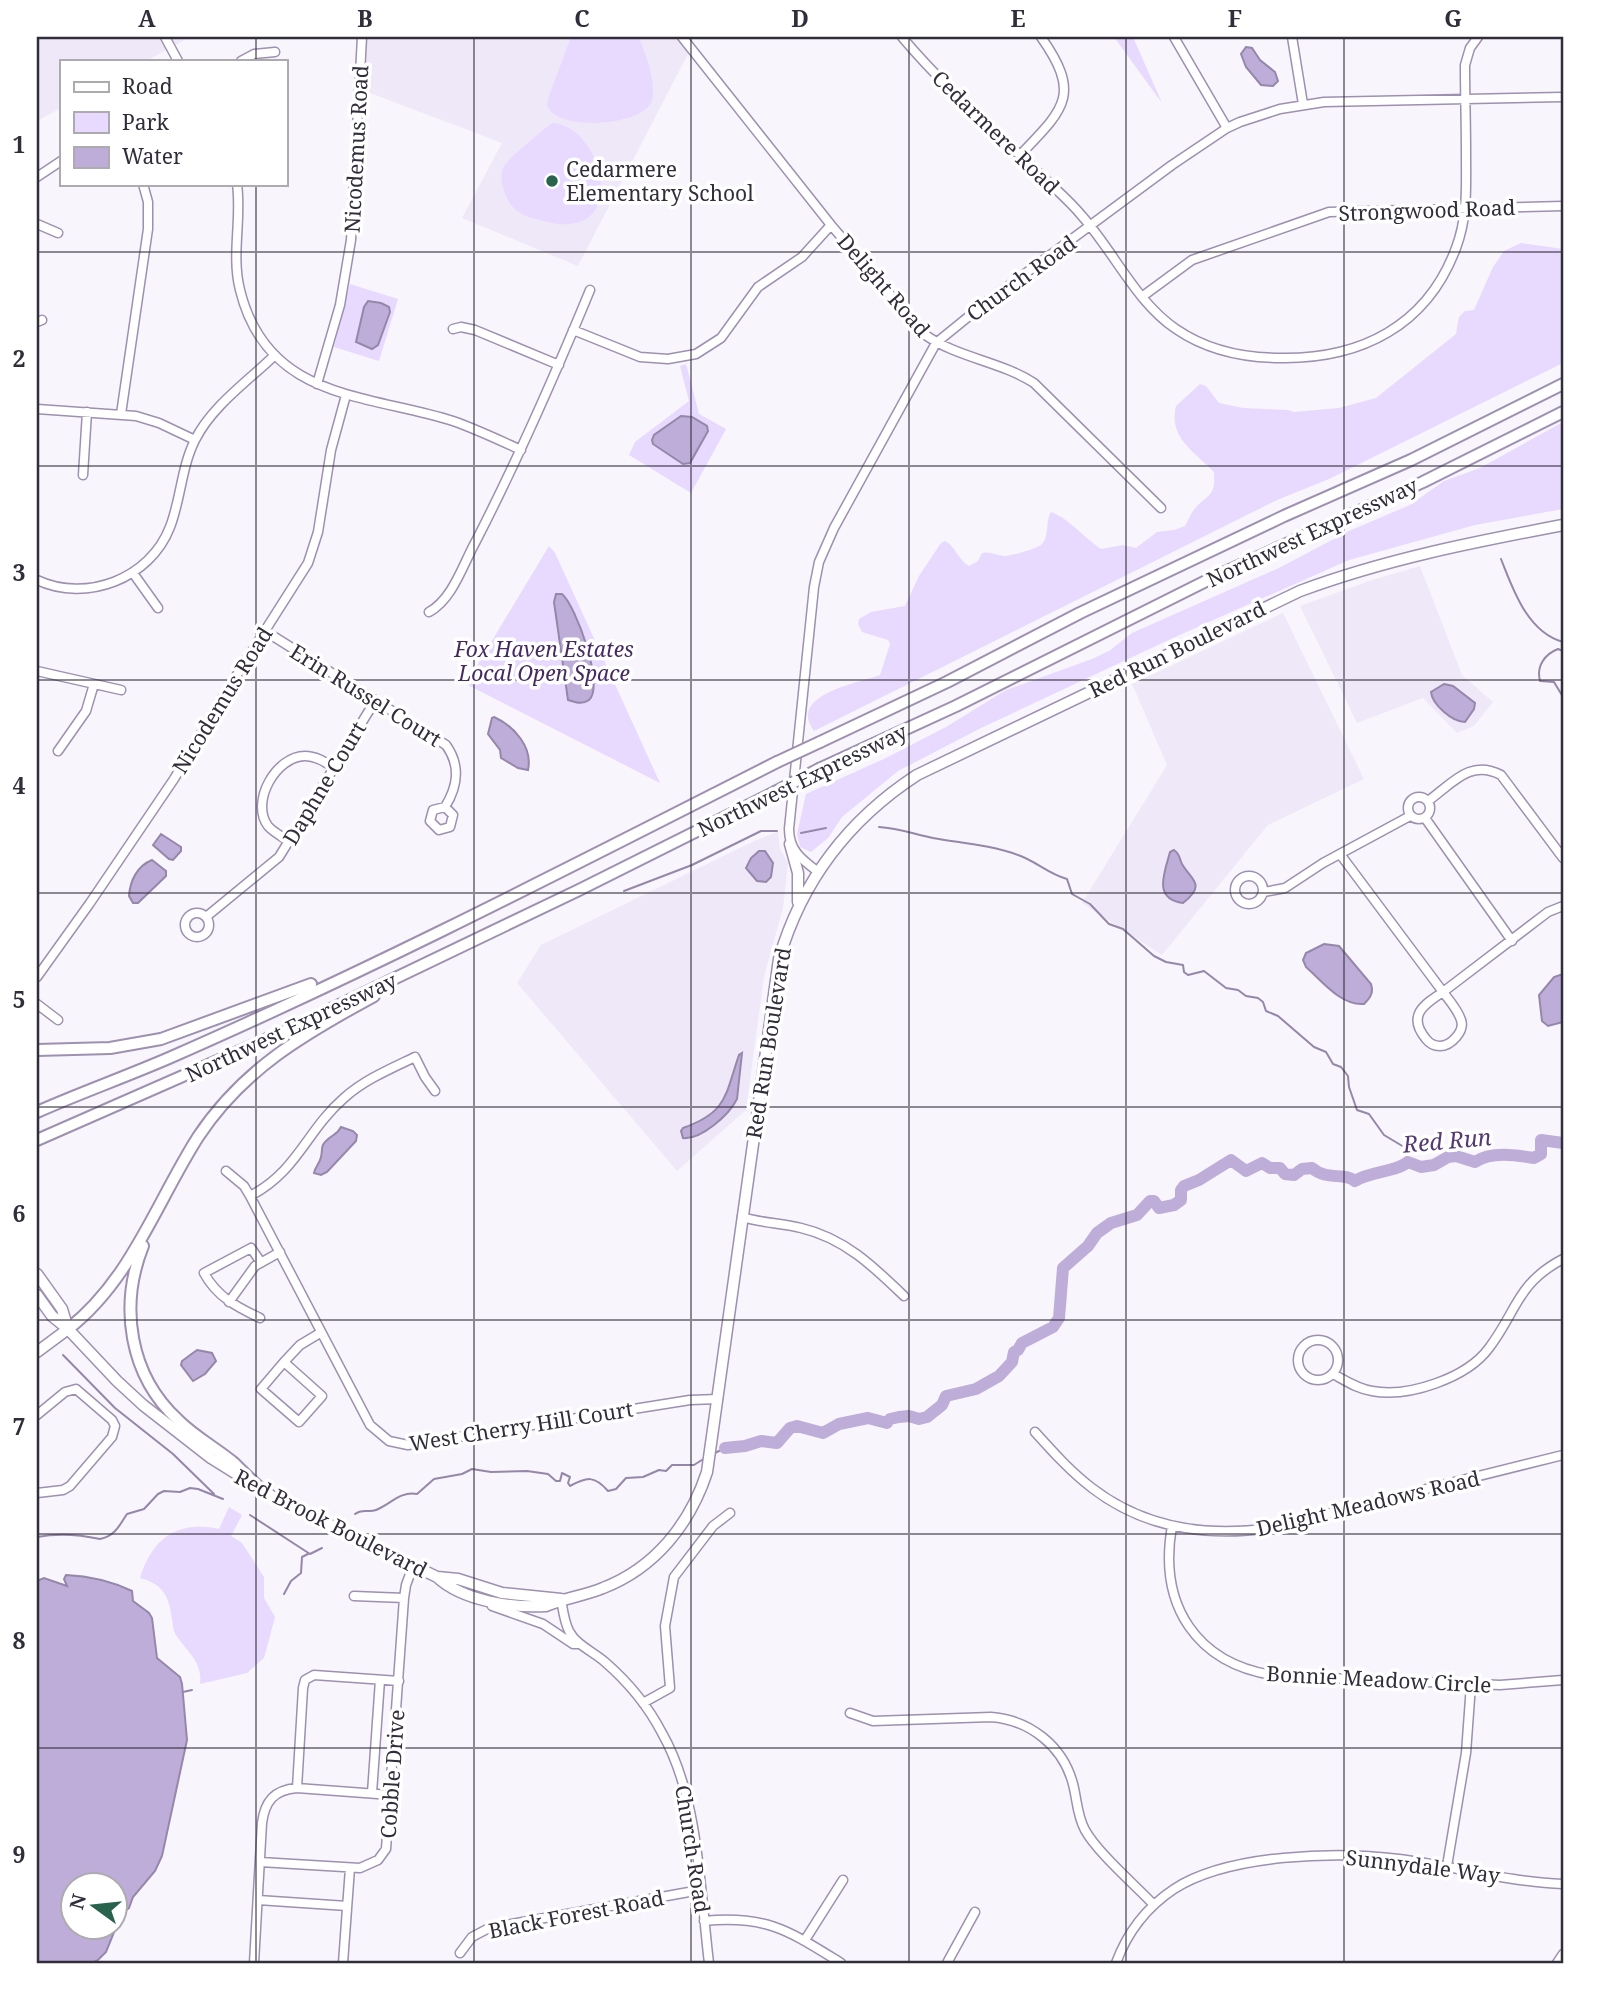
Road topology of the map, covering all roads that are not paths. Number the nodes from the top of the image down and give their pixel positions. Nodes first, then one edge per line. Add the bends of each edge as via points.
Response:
1 (165, 37) edge
2 (362, 37) edge
3 (682, 37) edge
4 (902, 37) edge
5 (1041, 37) edge
6 (1174, 37) edge
7 (1292, 37) edge
8 (1478, 37) edge
9 (275, 51) dead end
10 (177, 60) edge
11 (243, 60) edge
12 (1563, 97) edge
13 (1465, 100) junction
14 (1303, 104) junction
15 (1227, 128) junction
16 (1020, 155) junction
17 (60, 162) edge
18 (37, 177) edge
19 (144, 186) edge
20 (237, 186) edge
21 (1563, 206) edge
22 (1467, 207) junction
23 (37, 224) edge
24 (831, 225) junction
25 (1091, 227) junction
26 (58, 233) dead end
27 (590, 290) dead end
28 (1143, 296) junction
29 (453, 329) dead end
30 (573, 330) junction
31 (936, 343) junction
32 (275, 355) junction
33 (559, 365) junction
34 (317, 384) junction
35 (1563, 384) edge
36 (346, 396) junction
37 (37, 409) edge
38 (87, 412) junction
39 (1563, 412) edge
40 (121, 414) junction
41 (195, 440) junction
42 (522, 450) junction
43 (83, 475) dead end
44 (1161, 508) dead end
45 (1563, 524) edge
46 (133, 573) junction
47 (37, 580) edge
48 (158, 608) dead end
49 (429, 612) dead end
50 (265, 631) junction
51 (37, 671) edge
52 (94, 684) junction
53 (121, 690) dead end
54 (375, 701) junction
55 (58, 751) dead end
56 (335, 768) junction
57 (1428, 801) junction
58 (445, 807) dead end
59 (1410, 816) junction
60 (1425, 818) junction
61 (290, 842) junction
62 (790, 844) junction
63 (1340, 854) junction
64 (1563, 858) edge
65 (817, 871) junction
66 (1264, 891) dead end
67 (1563, 906) edge
68 (797, 908) junction
69 (206, 917) dead end
70 (511, 924) junction
71 (427, 937) junction
72 (1512, 941) junction
73 (37, 977) edge
74 (1443, 992) junction
75 (37, 1003) edge
76 (58, 1020) dead end
77 (37, 1050) edge
78 (435, 1090) dead end
79 (37, 1111) edge
80 (37, 1140) edge
81 (226, 1171) dead end
82 (250, 1196) junction
83 (161, 1203) junction
84 (741, 1217) junction
85 (279, 1252) junction
86 (1563, 1259) edge
87 (260, 1261) junction
88 (37, 1273) edge
89 (37, 1295) edge
90 (904, 1296) dead end
91 (229, 1302) junction
92 (260, 1318) dead end
93 (68, 1329) junction
94 (320, 1333) junction
95 (37, 1353) edge
96 (284, 1363) junction
97 (1333, 1374) junction
98 (719, 1399) junction
99 (37, 1415) edge
100 (1035, 1432) dead end
101 (1563, 1455) edge
102 (261, 1489) junction
103 (37, 1493) edge
104 (730, 1513) dead end
105 (1172, 1526) junction
106 (413, 1566) junction
107 (441, 1581) junction
108 (354, 1596) dead end
109 (404, 1598) junction
110 (561, 1599) junction
111 (580, 1644) junction
112 (380, 1680) junction
113 (1563, 1680) edge
114 (399, 1681) junction
115 (1471, 1685) junction
116 (643, 1703) junction
117 (850, 1713) dead end
118 (297, 1788) junction
119 (372, 1793) junction
120 (391, 1795) junction
121 (260, 1862) junction
122 (1447, 1866) junction
123 (349, 1868) junction
124 (843, 1880) dead end
125 (1563, 1884) edge
126 (700, 1891) junction
127 (258, 1900) junction
128 (1154, 1905) junction
129 (347, 1906) junction
130 (975, 1912) dead end
131 (704, 1921) junction
132 (805, 1940) junction
133 (460, 1953) dead end
134 (1563, 1954) edge
135 (254, 1963) edge
136 (343, 1963) edge
137 (709, 1963) edge
138 (841, 1963) edge
139 (947, 1963) edge
140 (1116, 1963) edge
141 (1557, 1963) edge

1 - 10 street
2 - 34 street, Nicodemus Road via 351,240 340,305
3 - 24 street, Delight Road
4 - 16 street, Cedarmere Road
5 - 16 street via 1060,67 1062,101 1051,123
6 - 15 street
7 - 14 street
8 - 13 street, Cedarmere Road via 1465,65
9 - 11 street
12 - 13 street, Church Road
13 - 14 street, Church Road
13 - 22 street, Cedarmere Road
14 - 15 street, Church Road
15 - 25 street, Church Road
16 - 25 street, Cedarmere Road
17 - 18 street
19 - 40 street via 148,229
20 - 32 street via 240,290 252,322
21 - 22 street, Strongwood Road
22 - 28 street, Strongwood Road via 1318,215 1192,260
22 - 28 street, Cedarmere Road via 1457,247 1430,294 1394,329 1351,350 1300,359 1249,357 1217,350 1175,329
23 - 26 street
24 - 30 street via 802,257 758,287 721,338 696,354 640,357
24 - 31 street, Delight Road via 913,323
25 - 28 street, Cedarmere Road
25 - 31 street, Church Road
27 - 30 street
29 - 33 street via 475,330
30 - 33 street
31 - 44 street, Delight Road via 1034,383
31 - 62 street, Church Road via 819,562
32 - 34 street
32 - 41 street via 216,411
33 - 42 street
34 - 36 street
35 - 71 highway, Northwest Expressway, bridge via 1411,460 1080,613
36 - 42 street via 453,421
36 - 50 street, Nicodemus Road via 313,550
37 - 38 street
38 - 40 street
38 - 43 street
39 - 70 highway, Northwest Expressway, bridge via 1423,482 1202,582
40 - 41 street via 159,423
41 - 46 street via 169,531 155,553
42 - 49 street via 447,596
45 - 65 main road, Red Run Boulevard via 1396,561 1273,603 917,775 859,820
46 - 47 street via 108,585 83,589
46 - 48 street
50 - 54 street, Erin Russel Court
50 - 73 street, Nicodemus Road via 174,779
51 - 52 street
52 - 53 street
52 - 55 street via 86,710
54 - 56 street, Daphne Court
54 - 58 street, Erin Russel Court via 436,737 452,753 457,779
56 - 61 street, Daphne Court
56 - 61 street via 302,756 278,769 266,789 262,812 270,828
57 - 59 street via 1413,799 1408,806
57 - 60 street
57 - 64 street via 1468,772 1491,770 1501,775
59 - 60 street
59 - 63 street
60 - 72 street
61 - 69 street, Daphne Court via 279,857
62 - 65 street
62 - 68 main road via 798,879
63 - 66 street via 1285,888
63 - 74 street
65 - 68 main road, Red Run Boulevard
67 - 72 street via 1548,912
68 - 84 main road, Red Run Boulevard via 776,973
70 - 80 highway, Northwest Expressway
70 - 83 highway via 311,1030 273,1056 213,1117
71 - 77 highway via 161,1039 101,1049
71 - 79 highway, Northwest Expressway via 168,1058
72 - 74 street
74 - 74 street via 1462,1027 1457,1037 1440,1046 1428,1041 1416,1019
75 - 76 street
78 - 82 street via 415,1057 369,1080 334,1108 285,1172
81 - 82 street, West Cherry Hill Court
82 - 85 street, West Cherry Hill Court
83 - 93 highway via 114,1284
83 - 102 highway via 134,1273 130,1317 135,1350 148,1381 170,1412
84 - 90 street via 800,1227 838,1241 863,1257
84 - 98 main road, Red Run Boulevard
85 - 87 street
85 - 94 street, West Cherry Hill Court
86 - 97 street via 1522,1292 1489,1348 1463,1371 1393,1393 1362,1389
87 - 91 street
87 - 91 street via 251,1248 204,1273
88 - 93 main road via 62,1308
89 - 93 main road, Red Brook Boulevard
91 - 92 street
93 - 95 main road
93 - 102 main road, Red Brook Boulevard via 143,1405 211,1458
94 - 96 street via 300,1345
94 - 98 street, West Cherry Hill Court via 370,1425 397,1444
96 - 96 street via 322,1396 299,1422 261,1389
97 - 97 street via 1322,1380 1305,1376 1298,1360 1303,1348 1314,1340 1334,1347 1339,1360
98 - 110 main road, Red Run Boulevard via 702,1486 673,1537 635,1572 605,1587
99 - 103 street via 65,1392 76,1389 115,1426 112,1437 70,1486
100 - 105 street, Delight Meadows Road via 1094,1490 1132,1512
101 - 105 street, Delight Meadows Road via 1270,1528 1224,1532
102 - 106 main road, Red Brook Boulevard
104 - 116 street via 713,1526 674,1577 665,1626 670,1688
105 - 115 street, Bonnie Meadow Circle via 1168,1569 1177,1604 1198,1638 1228,1662 1278,1676
106 - 107 main road, Red Brook Boulevard
106 - 109 street, Cobble Drive
107 - 110 main road, Red Run Boulevard via 484,1600 514,1605 546,1606
107 - 111 street via 471,1599 528,1618
108 - 109 street
109 - 114 street, Cobble Drive
110 - 111 street, Church Road via 567,1628
111 - 116 street, Church Road via 621,1676
112 - 114 street
112 - 118 street via 314,1675 305,1680
112 - 119 street
113 - 115 street, Bonnie Meadow Circle
114 - 120 street, Cobble Drive
115 - 122 street via 1466,1753
116 - 126 street, Church Road via 664,1736 684,1783
117 - 128 street via 873,1721 998,1718 1031,1728 1063,1760 1090,1838
118 - 119 street
118 - 121 street via 276,1793 266,1806
119 - 120 street
120 - 123 street, Cobble Drive via 383,1855 366,1866
121 - 123 street, Cobble Drive
121 - 127 street
122 - 125 street, Sunnydale Way
122 - 128 street, Sunnydale Way via 1349,1855 1279,1859 1200,1876
123 - 129 street
124 - 132 street
126 - 131 street, Church Road
126 - 133 street, Black Forest Road via 489,1928 472,1937
127 - 129 street
127 - 135 street
128 - 140 street, Sunnydale Way via 1129,1935
129 - 136 street
130 - 139 street
131 - 132 street via 758,1921
131 - 137 street, Church Road
132 - 138 street
134 - 141 street

